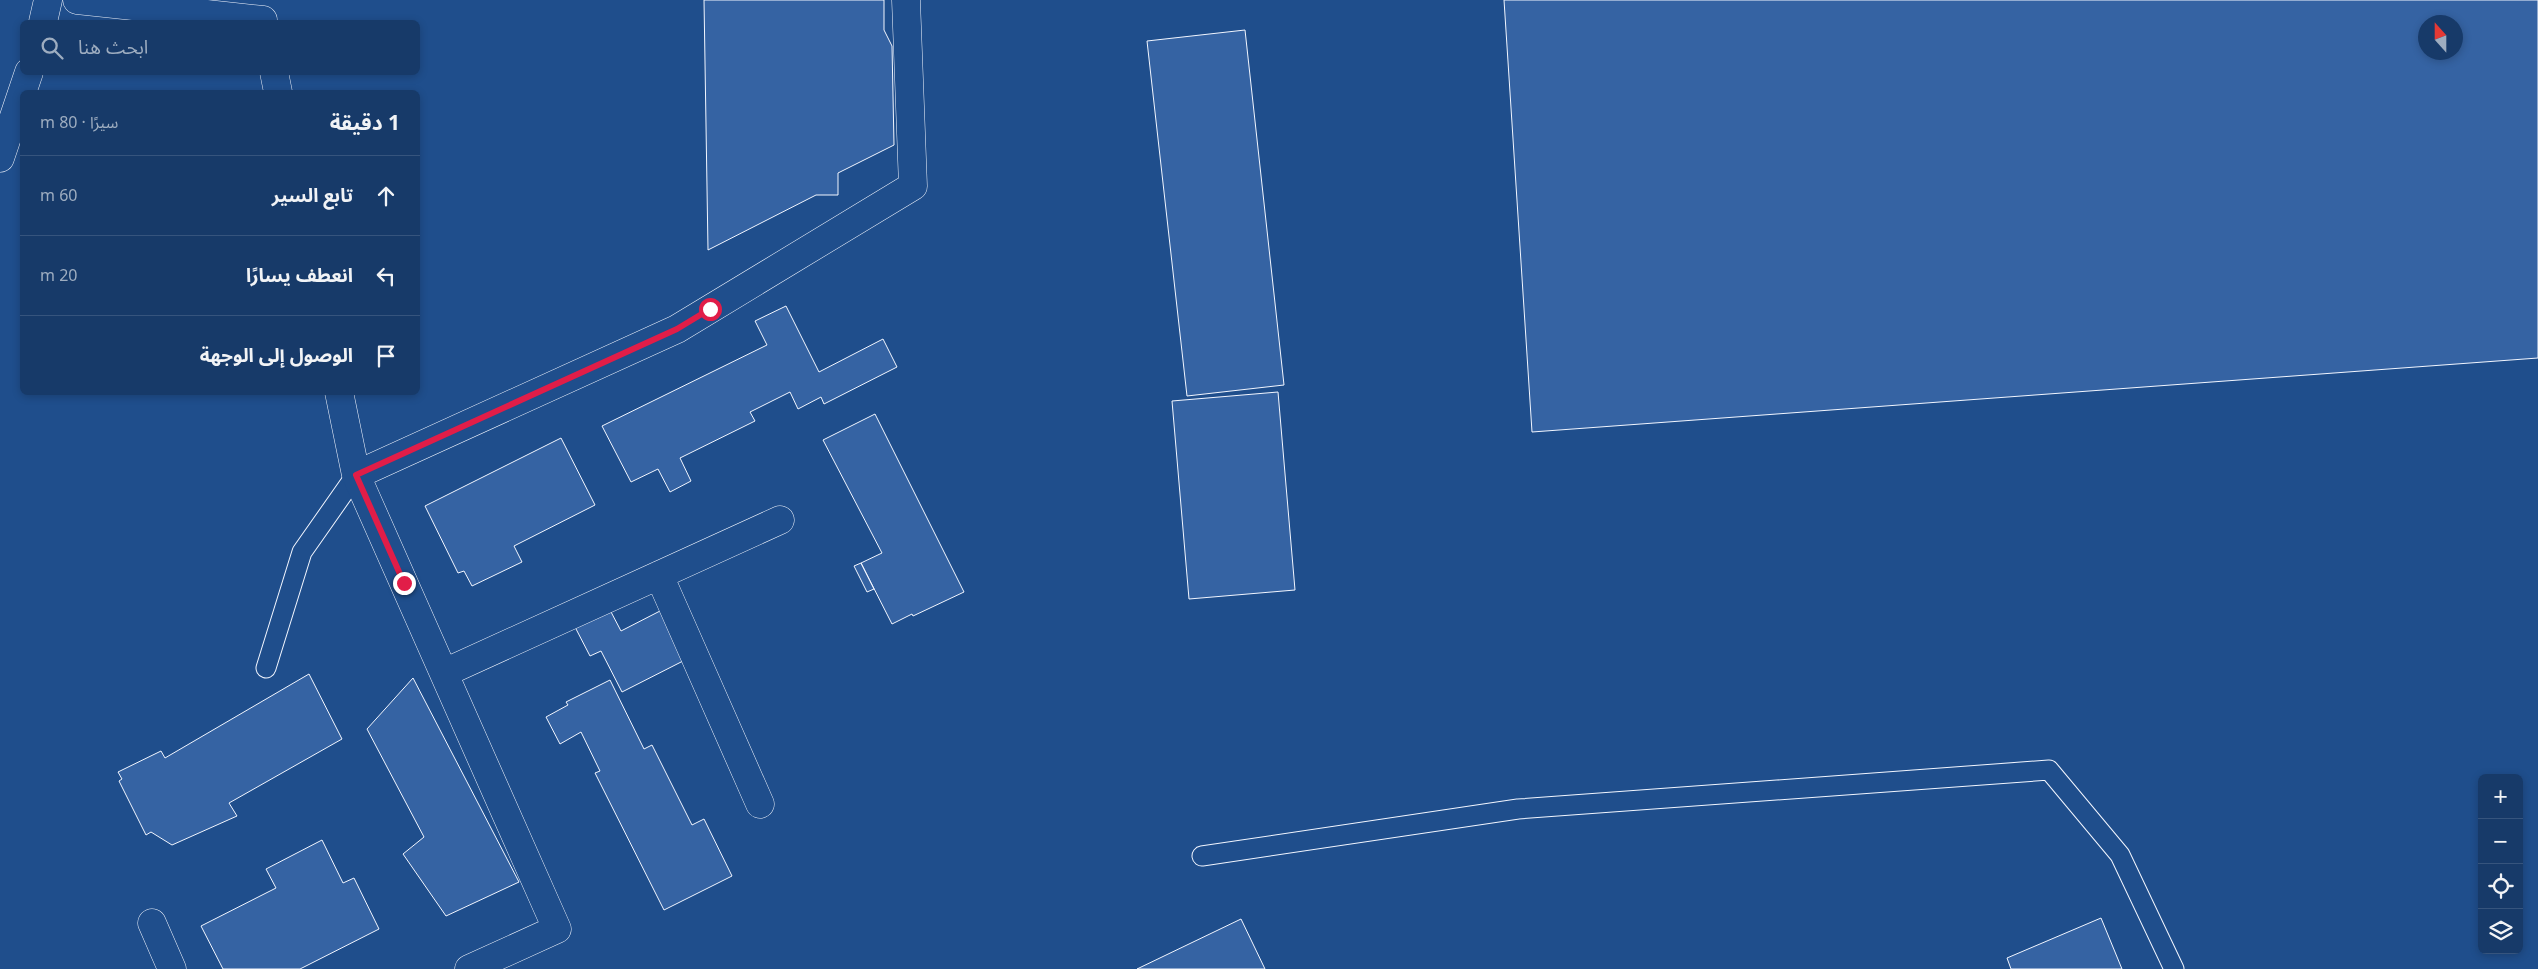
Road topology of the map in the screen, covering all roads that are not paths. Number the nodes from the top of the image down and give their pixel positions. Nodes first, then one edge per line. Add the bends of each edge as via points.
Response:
1 (48, 0) edge
2 (77, 0) edge
3 (906, 0) edge
4 (263, 14) edge
5 (43, 20) edge
6 (28, 75) edge
7 (275, 75) edge
8 (23, 90) edge
9 (278, 90) edge
10 (20, 99) edge
11 (0, 158) edge
12 (340, 395) edge
13 (356, 475) junction
14 (780, 520) dead end
15 (659, 575) junction
16 (266, 668) dead end
17 (444, 673) junction
18 (760, 804) dead end
19 (1202, 856) dead end
20 (152, 923) dead end
21 (172, 969) edge
22 (469, 969) edge
23 (2174, 969) edge

1 - 5 street
2 - 4 street
3 - 13 street via 913,186 677,329
6 - 8 street
7 - 9 street
10 - 11 street
12 - 13 street
13 - 16 lane via 302,552
13 - 17 street
14 - 15 street
15 - 17 street
15 - 18 street
17 - 22 street via 557,928
19 - 23 lane via 1518,809 2048,770 2120,855
20 - 21 street

